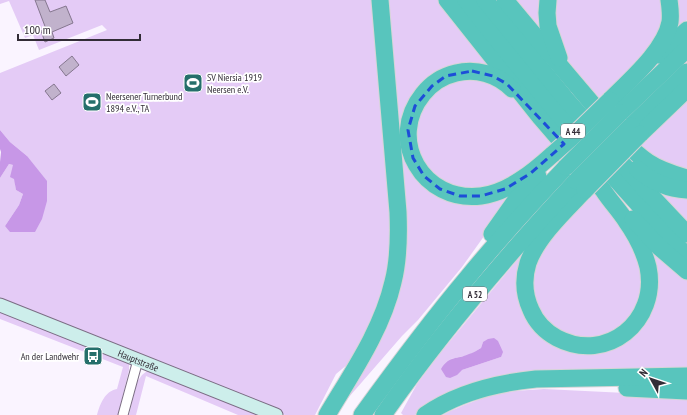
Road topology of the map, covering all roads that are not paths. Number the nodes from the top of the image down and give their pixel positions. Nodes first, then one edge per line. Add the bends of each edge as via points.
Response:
1 (380, 0) edge
2 (447, 0) edge
3 (466, 0) edge
4 (485, 0) edge
5 (506, 0) edge
6 (548, 0) edge
7 (669, 0) edge
8 (687, 30) edge
9 (687, 49) edge
10 (562, 68) junction
11 (687, 72) edge
12 (635, 75) junction
13 (687, 89) edge
14 (615, 106) junction
15 (540, 117) junction
16 (636, 130) junction
17 (601, 138) junction
18 (558, 159) junction
19 (684, 176) edge
20 (581, 185) junction
21 (603, 190) junction
22 (687, 190) edge
23 (687, 234) edge
24 (687, 256) edge
25 (687, 271) edge
26 (0, 306) edge
27 (138, 360) junction
28 (687, 376) edge
29 (503, 384) junction
30 (687, 391) edge
31 (328, 414) edge
32 (123, 415) edge
33 (276, 415) edge
34 (362, 415) edge
35 (383, 415) edge
36 (425, 415) edge

1 - 31 highway via 398,212 399,242 396,266 389,298 375,332
2 - 15 highway
3 - 24 highway, A 44 via 558,114
4 - 17 highway, A 44 via 537,65
5 - 10 highway
6 - 10 highway via 548,26
7 - 12 highway via 670,21 667,32 656,52
8 - 12 highway
9 - 14 highway, A 52
10 - 19 highway via 639,155 658,168
11 - 16 highway
12 - 14 highway
13 - 16 highway
14 - 18 highway, A 52, bridge
14 - 18 highway, bridge via 571,138
15 - 18 highway via 500,79 472,71 446,76 426,91 415,106 409,123 408,138 413,158 424,176 440,189 460,196 492,194
15 - 21 highway
16 - 20 highway, bridge
17 - 22 highway via 648,178 668,187
17 - 23 highway, A 44
18 - 34 highway, A 52 via 498,241 401,361
20 - 21 highway via 537,245 528,263 525,278 526,296 533,315 553,336 577,345 607,343 627,332 635,324 647,300 648,267 642,249 626,221
20 - 35 highway, A 52 via 531,230 476,293
21 - 25 highway via 659,247
26 - 27 street, Hauptstraße
27 - 32 street
27 - 33 street, Hauptstraße
28 - 29 highway via 536,379
29 - 30 highway
29 - 36 highway via 460,396

